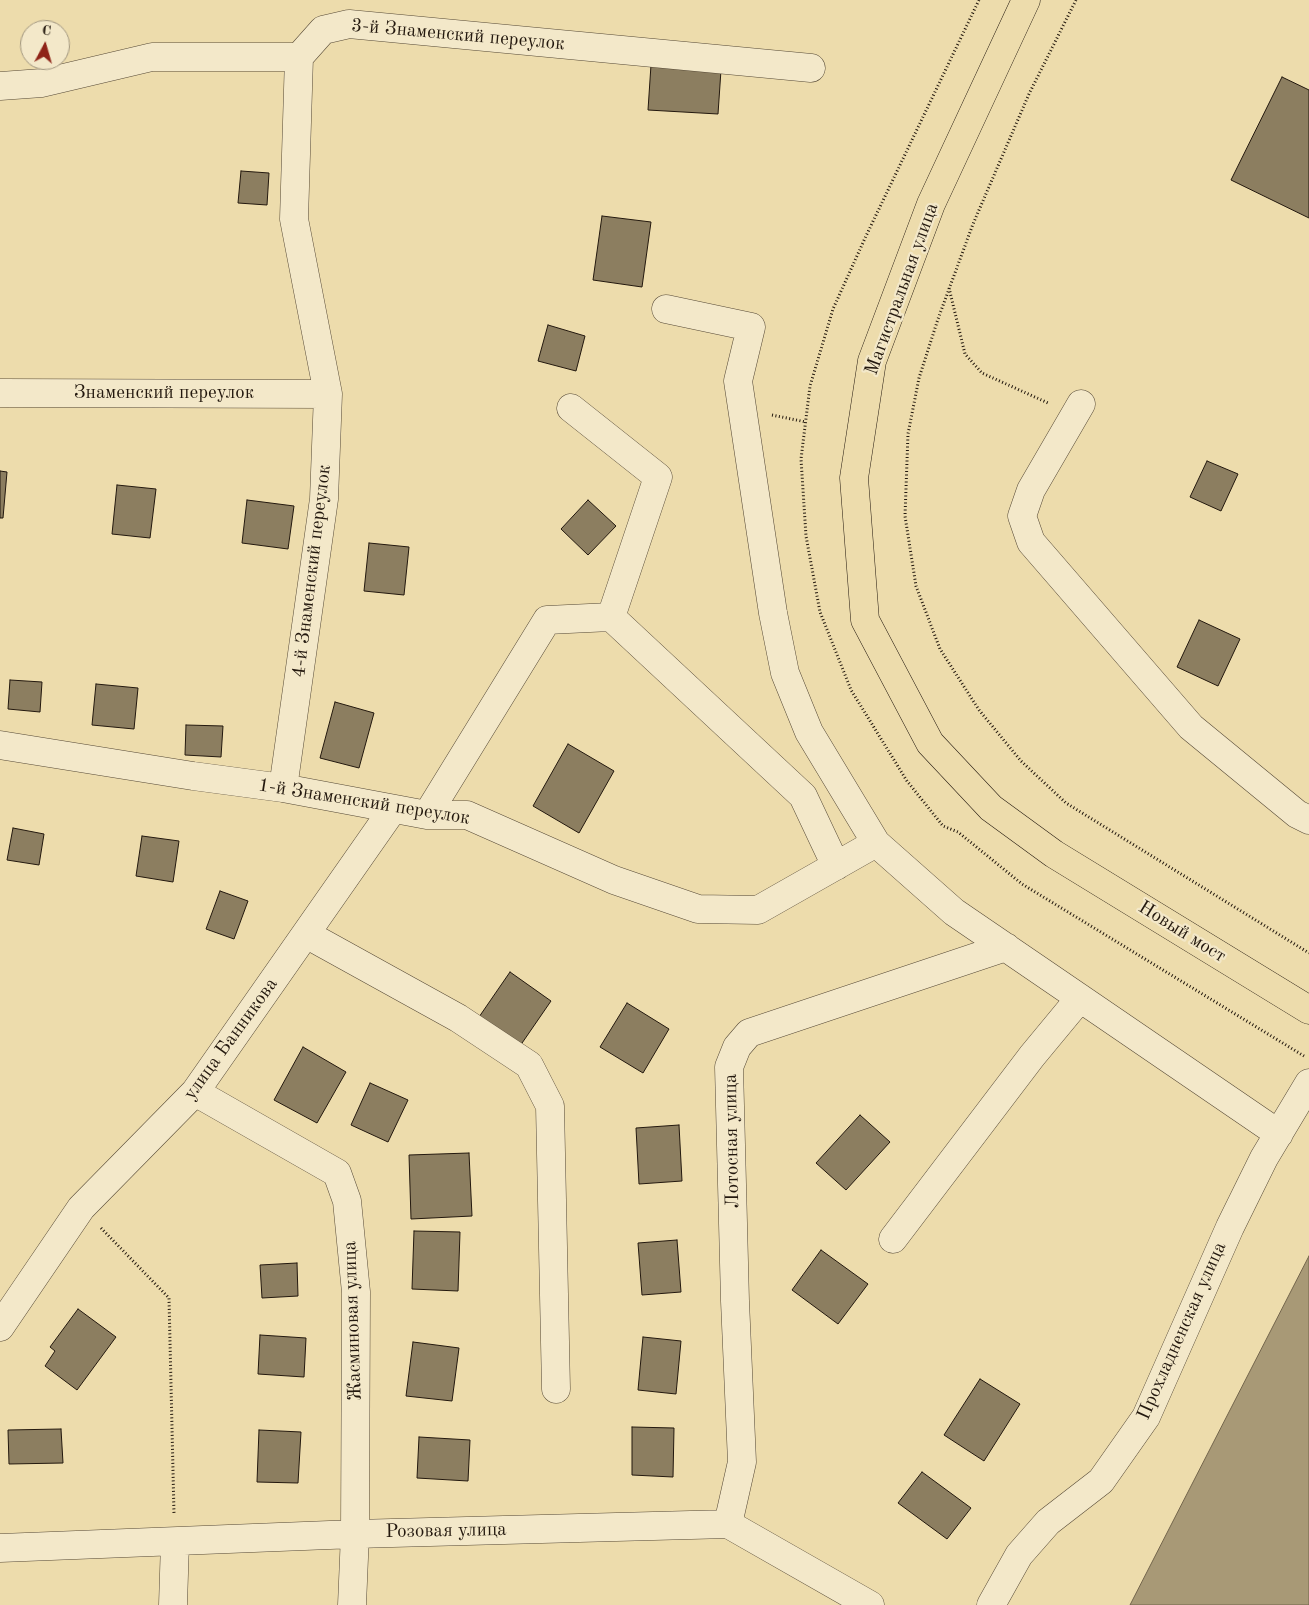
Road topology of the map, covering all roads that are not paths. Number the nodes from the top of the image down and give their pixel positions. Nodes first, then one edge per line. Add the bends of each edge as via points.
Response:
1 (1026, 0) edge
2 (299, 57) junction
3 (811, 68) dead end
4 (0, 86) edge
5 (666, 308) dead end
6 (0, 393) edge
7 (328, 394) junction
8 (571, 408) dead end
9 (1078, 409) road end
10 (611, 617) junction
11 (0, 745) edge
12 (283, 788) junction
13 (393, 809) junction
14 (427, 815) junction
15 (1309, 820) edge
16 (876, 844) junction
17 (1054, 854) joint
18 (836, 866) junction
19 (306, 934) junction
20 (1006, 947) junction
21 (1080, 998) junction
22 (1309, 1010) edge
23 (1309, 1083) edge
24 (195, 1092) junction
25 (1279, 1134) junction
26 (893, 1239) dead end
27 (0, 1327) edge
28 (556, 1389) dead end
29 (728, 1524) junction
30 (356, 1534) junction
31 (175, 1542) junction
32 (0, 1548) edge
33 (173, 1605) edge
34 (352, 1605) edge
35 (870, 1605) edge
36 (991, 1605) edge

1 - 17 highway, Магистральная улица via 931,204 872,362 854,478 865,620 930,743 992,808
2 - 3 street, 3-й Знаменский переулок via 323,30 349,24
2 - 4 street via 152,57 42,83
2 - 7 street, 4-й Знаменский переулок via 294,219
5 - 16 street via 751,327 738,380 785,673 809,732
6 - 7 street, Знаменский переулок
7 - 12 street, 4-й Знаменский переулок via 324,499
8 - 10 street via 658,477
9 - 15 street via 1031,490 1022,516 1031,542 1191,728 1297,814
10 - 14 street via 547,620
10 - 18 street via 803,796
11 - 12 street, 1-й Знаменский переулок
12 - 13 street, 1-й Знаменский переулок
13 - 14 street, 1-й Знаменский переулок
13 - 19 street, улица Банникова
14 - 18 street, 1-й Знаменский переулок via 467,815 614,880 698,909 758,910
16 - 18 street, 1-й Знаменский переулок
16 - 20 street via 954,912
17 - 22 highway, Новый мост
19 - 24 street, улица Банникова
19 - 28 street via 458,1018 528,1065 550,1106
20 - 21 street
20 - 29 street, Лотосная улица via 749,1033 737,1047 730,1067 742,1462
21 - 25 street
21 - 26 street
23 - 25 street, Прохладненская улица
24 - 27 street, улица Банникова via 81,1208
24 - 30 street, Жасминовая улица via 337,1173 347,1201 356,1292
25 - 36 street, Прохладненская улица via 1230,1227 1146,1417 1101,1480 1048,1522 1018,1555
29 - 30 street, Розовая улица
29 - 35 street
30 - 31 street, Розовая улица
30 - 34 street, Жасминовая улица
31 - 32 street, Розовая улица
31 - 33 street

